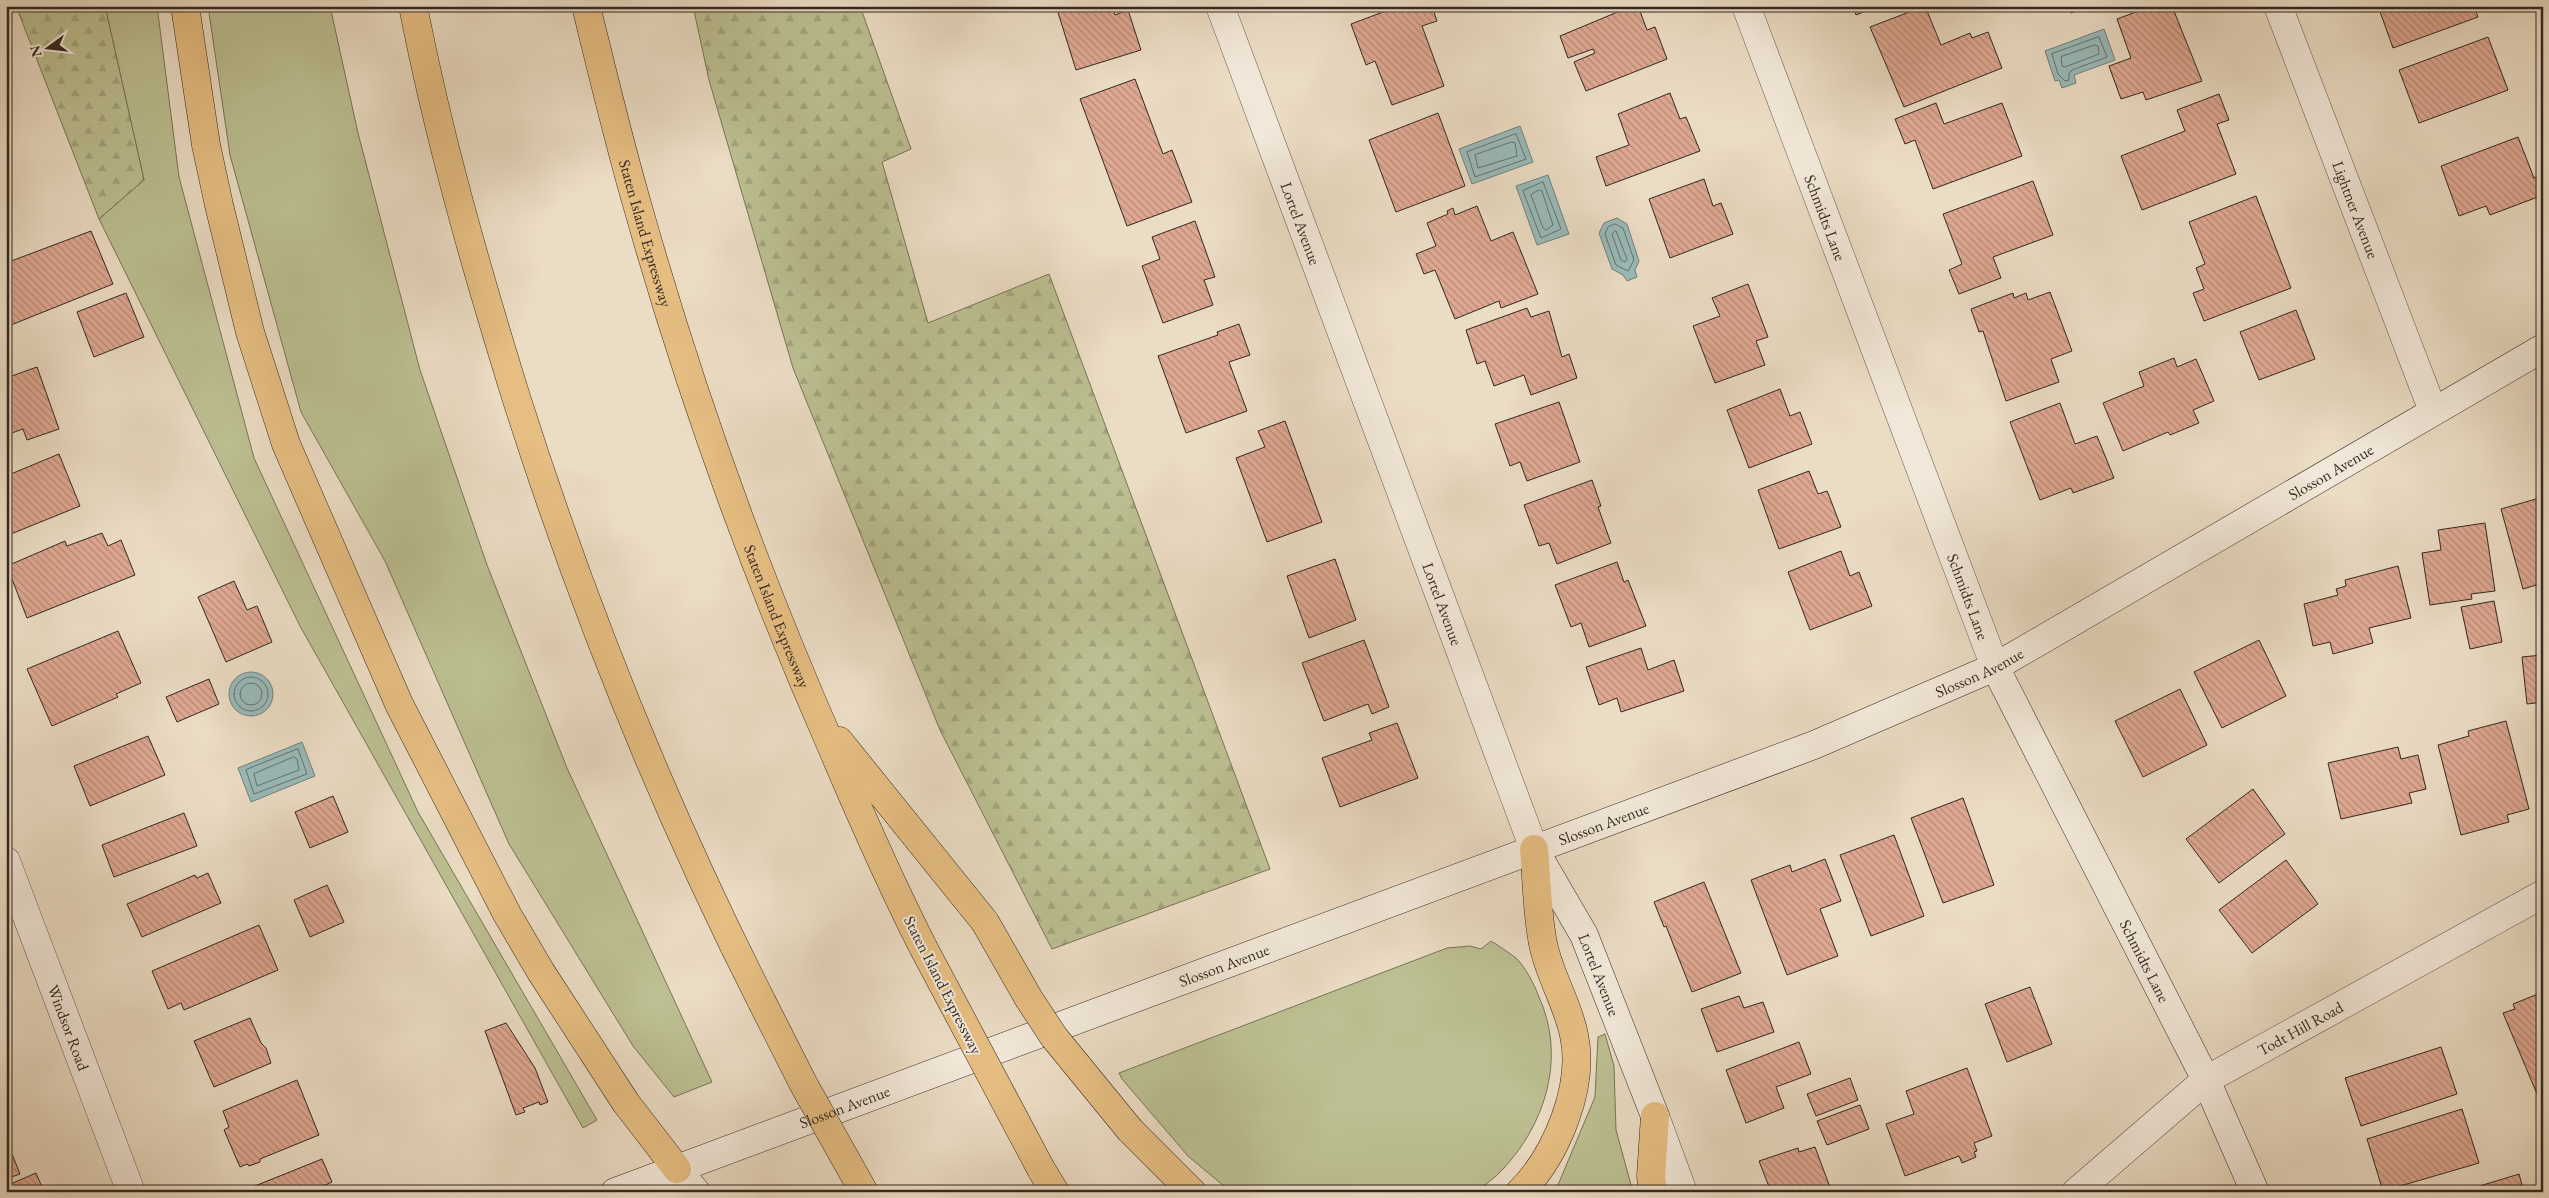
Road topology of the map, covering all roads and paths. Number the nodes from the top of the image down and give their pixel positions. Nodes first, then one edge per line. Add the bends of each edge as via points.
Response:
1 (185, 6) edge
2 (413, 6) edge
3 (586, 6) edge
4 (1220, 6) edge
5 (1746, 6) edge
6 (2278, 6) edge
7 (2543, 348) edge
8 (2434, 411) junction
9 (1995, 667) junction
10 (816, 712) junction
11 (1534, 849) junction
12 (6, 861) edge
13 (2543, 894) edge
14 (2206, 1080) junction
15 (1655, 1116) junction
16 (677, 1169) junction
17 (1048, 1180) edge
18 (131, 1192) edge
19 (615, 1192) edge
20 (696, 1192) edge
21 (864, 1192) edge
22 (1192, 1192) edge
23 (1520, 1192) edge
24 (1653, 1192) edge
25 (1682, 1192) edge
26 (2076, 1192) edge
27 (2255, 1192) edge

1 - 16 highway via 206,146 231,258 268,392 293,461 399,704 506,914 626,1103
2 - 21 highway, bridge via 452,180 472,252 565,547 695,865 804,1085
3 - 10 highway, Staten Island Expressway via 639,214 687,369 759,575
4 - 11 street, Lortel Avenue
5 - 9 street, Schmidts Lane
6 - 8 street, Lightner Avenue
7 - 8 street, Slosson Avenue
8 - 9 street, Slosson Avenue
9 - 11 street, Slosson Avenue via 1814,745
9 - 14 street, Schmidts Lane
10 - 17 highway, Staten Island Expressway, bridge via 923,947
10 - 22 highway, bridge via 986,922 1029,1000 1054,1037 1130,1130
11 - 15 street, Lortel Avenue via 1584,935
11 - 16 street, Slosson Avenue
11 - 23 highway via 1544,948 1574,1034 1577,1068 1573,1093 1558,1132 1541,1165
12 - 18 street, Windsor Road
13 - 14 street, Todt Hill Road
14 - 26 street, Todt Hill Road
14 - 27 street, Schmidts Lane
15 - 24 highway
15 - 25 street, Lortel Avenue
16 - 19 street, Slosson Avenue
16 - 20 street

